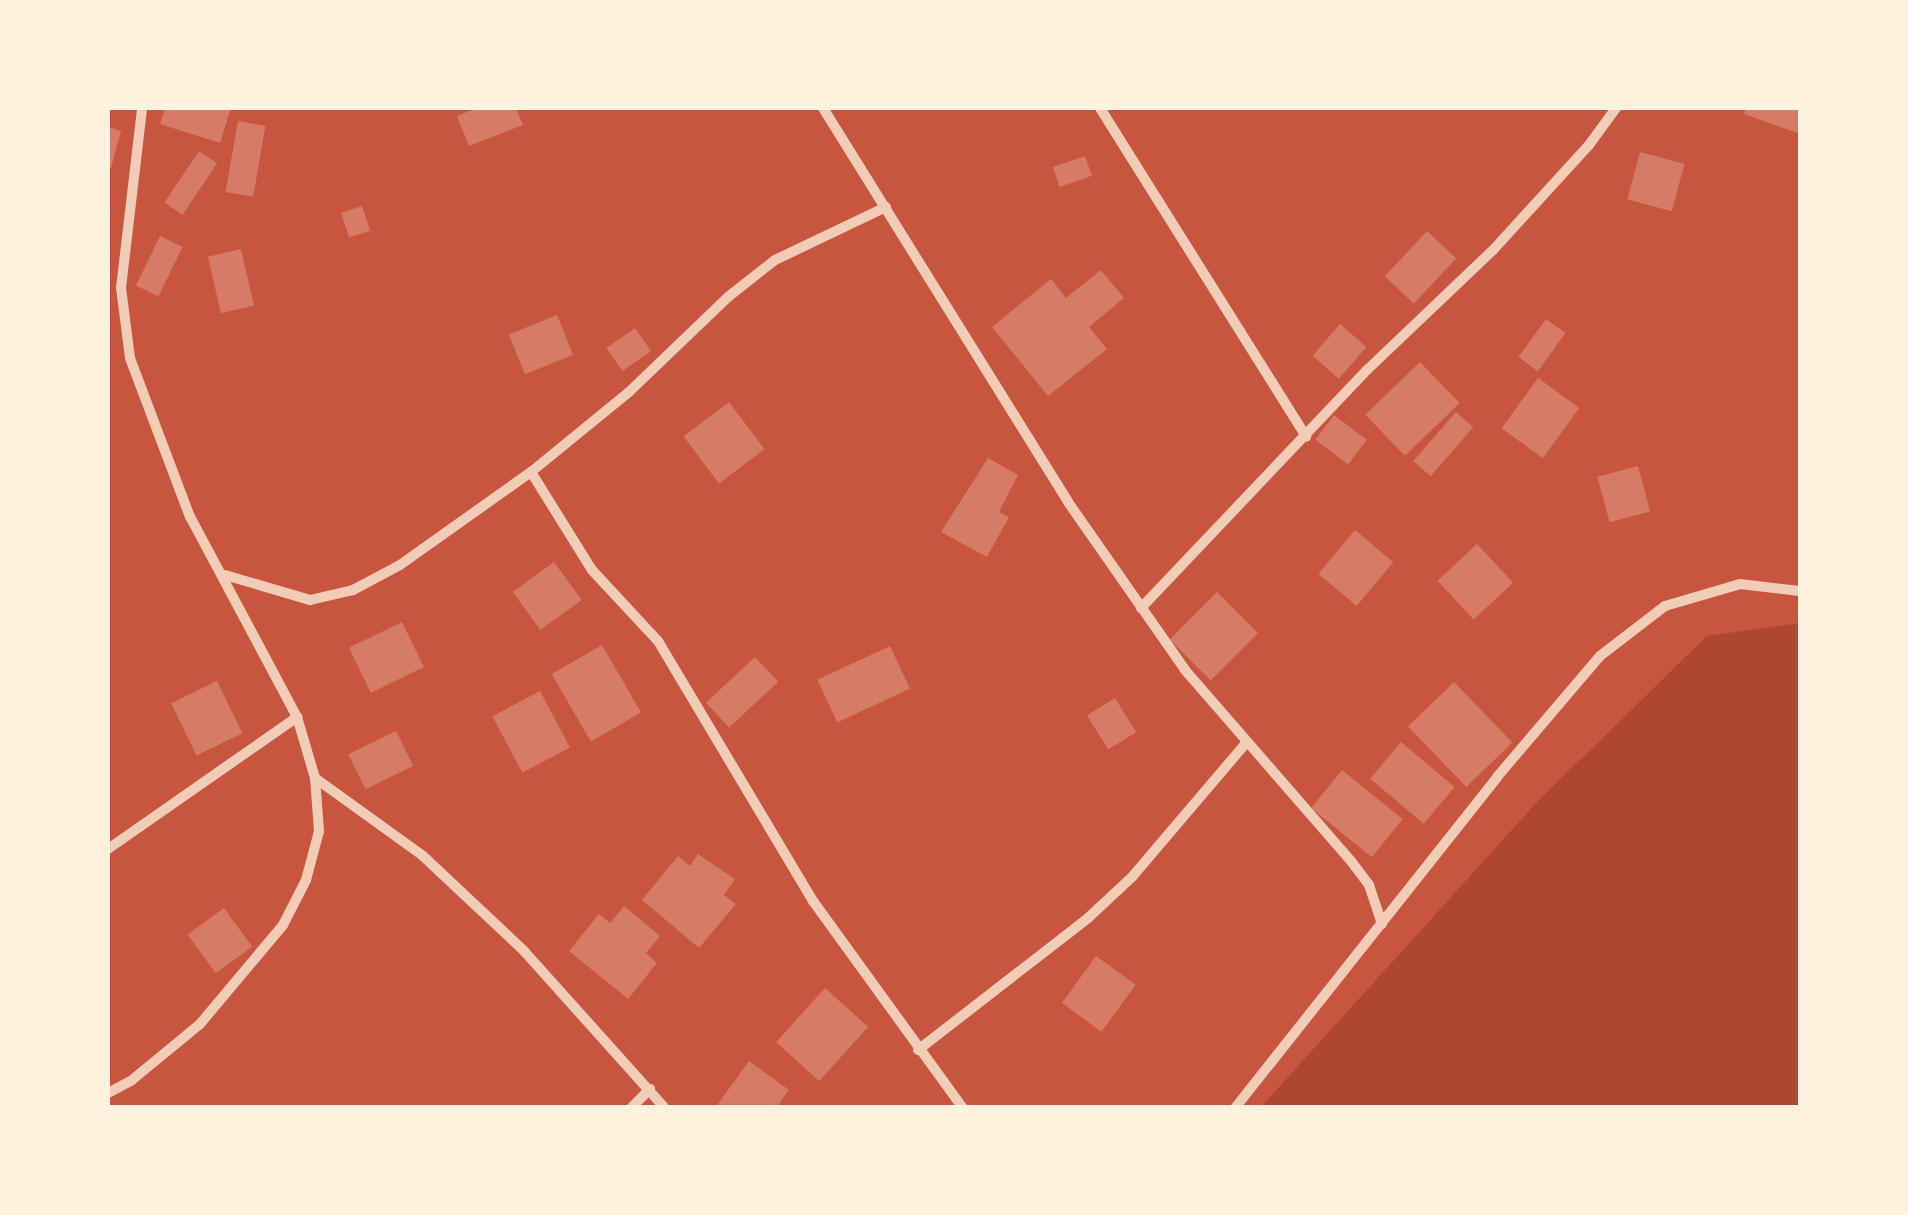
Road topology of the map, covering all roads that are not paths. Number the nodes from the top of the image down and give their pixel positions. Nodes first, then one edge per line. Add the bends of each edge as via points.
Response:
1 (142, 108) edge
2 (823, 108) edge
3 (1100, 108) edge
4 (1616, 108) edge
5 (886, 208) junction
6 (1306, 437) junction
7 (531, 472) junction
8 (224, 574) junction
9 (1800, 591) edge
10 (1141, 608) junction
11 (297, 717) junction
12 (1246, 744) junction
13 (316, 778) junction
14 (108, 849) edge
15 (1382, 924) junction
16 (918, 1050) junction
17 (650, 1089) junction
18 (108, 1093) edge
19 (631, 1108) edge
20 (665, 1108) edge
21 (963, 1108) edge
22 (1235, 1108) edge

1 - 8 street via 121,288 130,358 190,517
2 - 5 street
3 - 6 street
4 - 6 street via 1494,249
5 - 7 street via 774,260
5 - 10 street via 1000,400
6 - 10 street
7 - 8 street via 400,565 353,590 310,600
7 - 16 street via 592,570 658,641 813,901
8 - 11 street
9 - 15 street via 1740,584 1664,606 1600,656
10 - 12 street
11 - 13 street
11 - 14 street
12 - 15 street via 1369,885
12 - 16 street via 1132,878
13 - 17 street via 422,856 524,952
13 - 18 street via 319,831 306,880 282,924 200,1024
15 - 22 street
16 - 21 street
17 - 19 street
17 - 20 street

